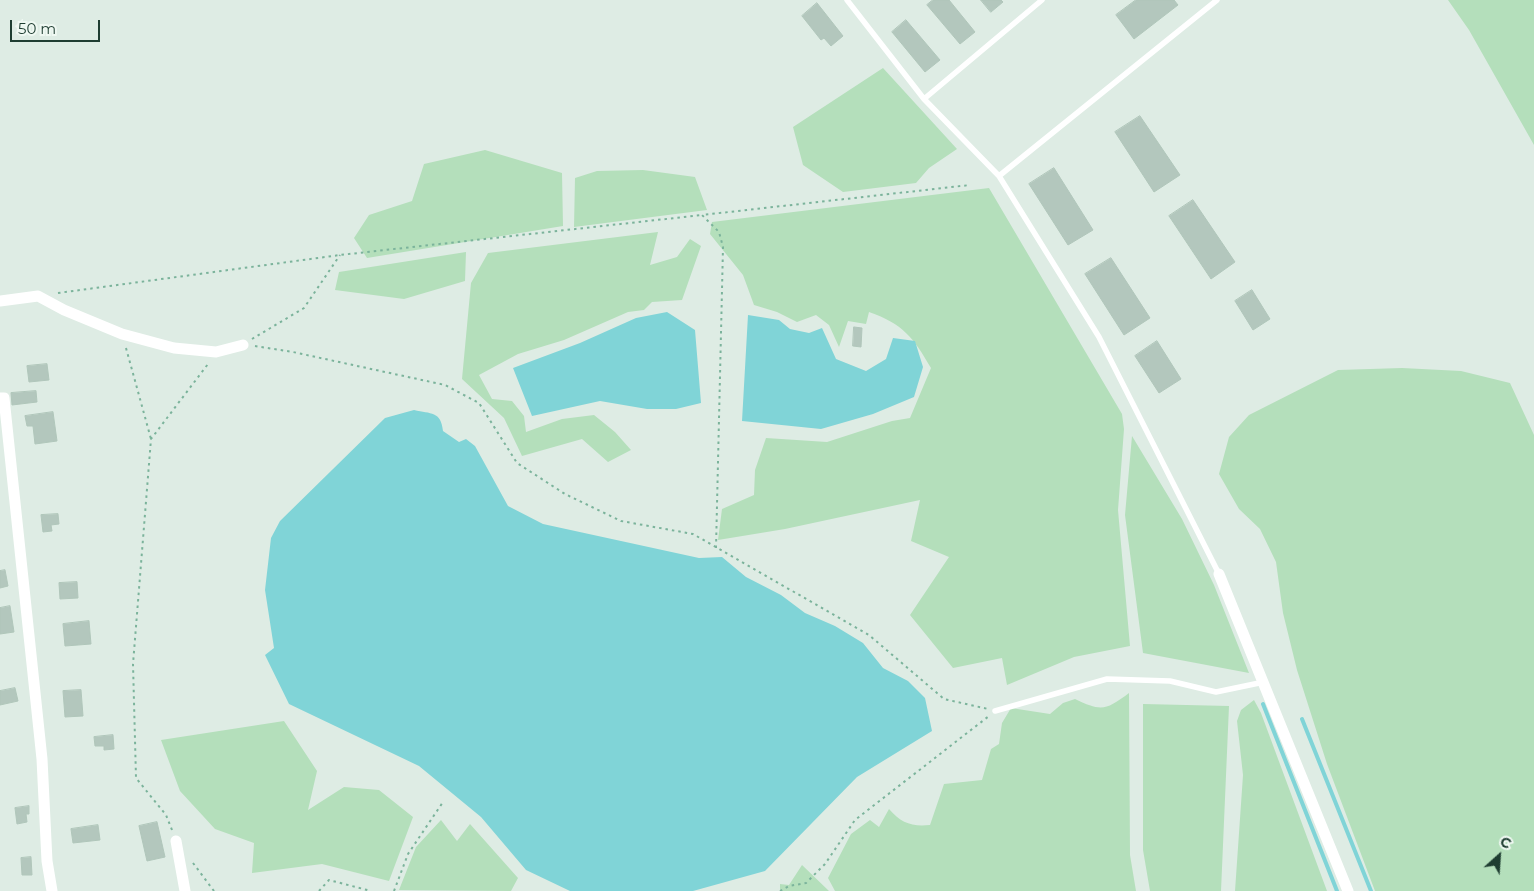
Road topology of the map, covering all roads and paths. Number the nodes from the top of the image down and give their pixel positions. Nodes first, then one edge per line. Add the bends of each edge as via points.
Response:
1 (847, 0) edge
2 (1042, 0) edge
3 (1217, 0) edge
4 (924, 99) junction
5 (999, 176) junction
6 (970, 185) dead end
7 (702, 215) junction
8 (340, 255) junction
9 (58, 293) dead end
10 (0, 301) edge
11 (122, 334) junction
12 (243, 345) junction
13 (216, 352) junction
14 (0, 398) edge
15 (151, 439) junction
16 (716, 548) junction
17 (1219, 574) joint
18 (1264, 682) junction
19 (995, 711) junction
20 (443, 802) dead end
21 (176, 841) joint
22 (192, 862) dead end
23 (52, 891) edge
24 (185, 891) edge
25 (214, 891) edge
26 (320, 891) edge
27 (371, 891) edge
28 (394, 891) edge
29 (780, 891) edge
30 (1348, 891) edge

1 - 4 lane
2 - 4 lane
3 - 5 lane
4 - 5 lane
5 - 17 lane via 1099,337
6 - 7 path
7 - 8 path
7 - 16 path via 719,232 723,247
8 - 9 path
8 - 12 path via 304,308
10 - 11 street via 38,296
11 - 13 street via 174,348
11 - 15 path
12 - 13 street
12 - 16 path via 293,352 445,385 479,403 517,463 565,494 621,521 693,534
13 - 15 path
14 - 23 street via 4,398 42,759 47,861
15 - 21 path via 133,664 136,778 166,815
16 - 19 path via 868,635 944,699
17 - 18 street
18 - 19 lane via 1216,692 1170,681 1107,679
18 - 30 street
19 - 29 path via 855,820 825,864 806,883
20 - 28 path via 408,854
21 - 24 street
22 - 25 path
26 - 27 path via 329,880

